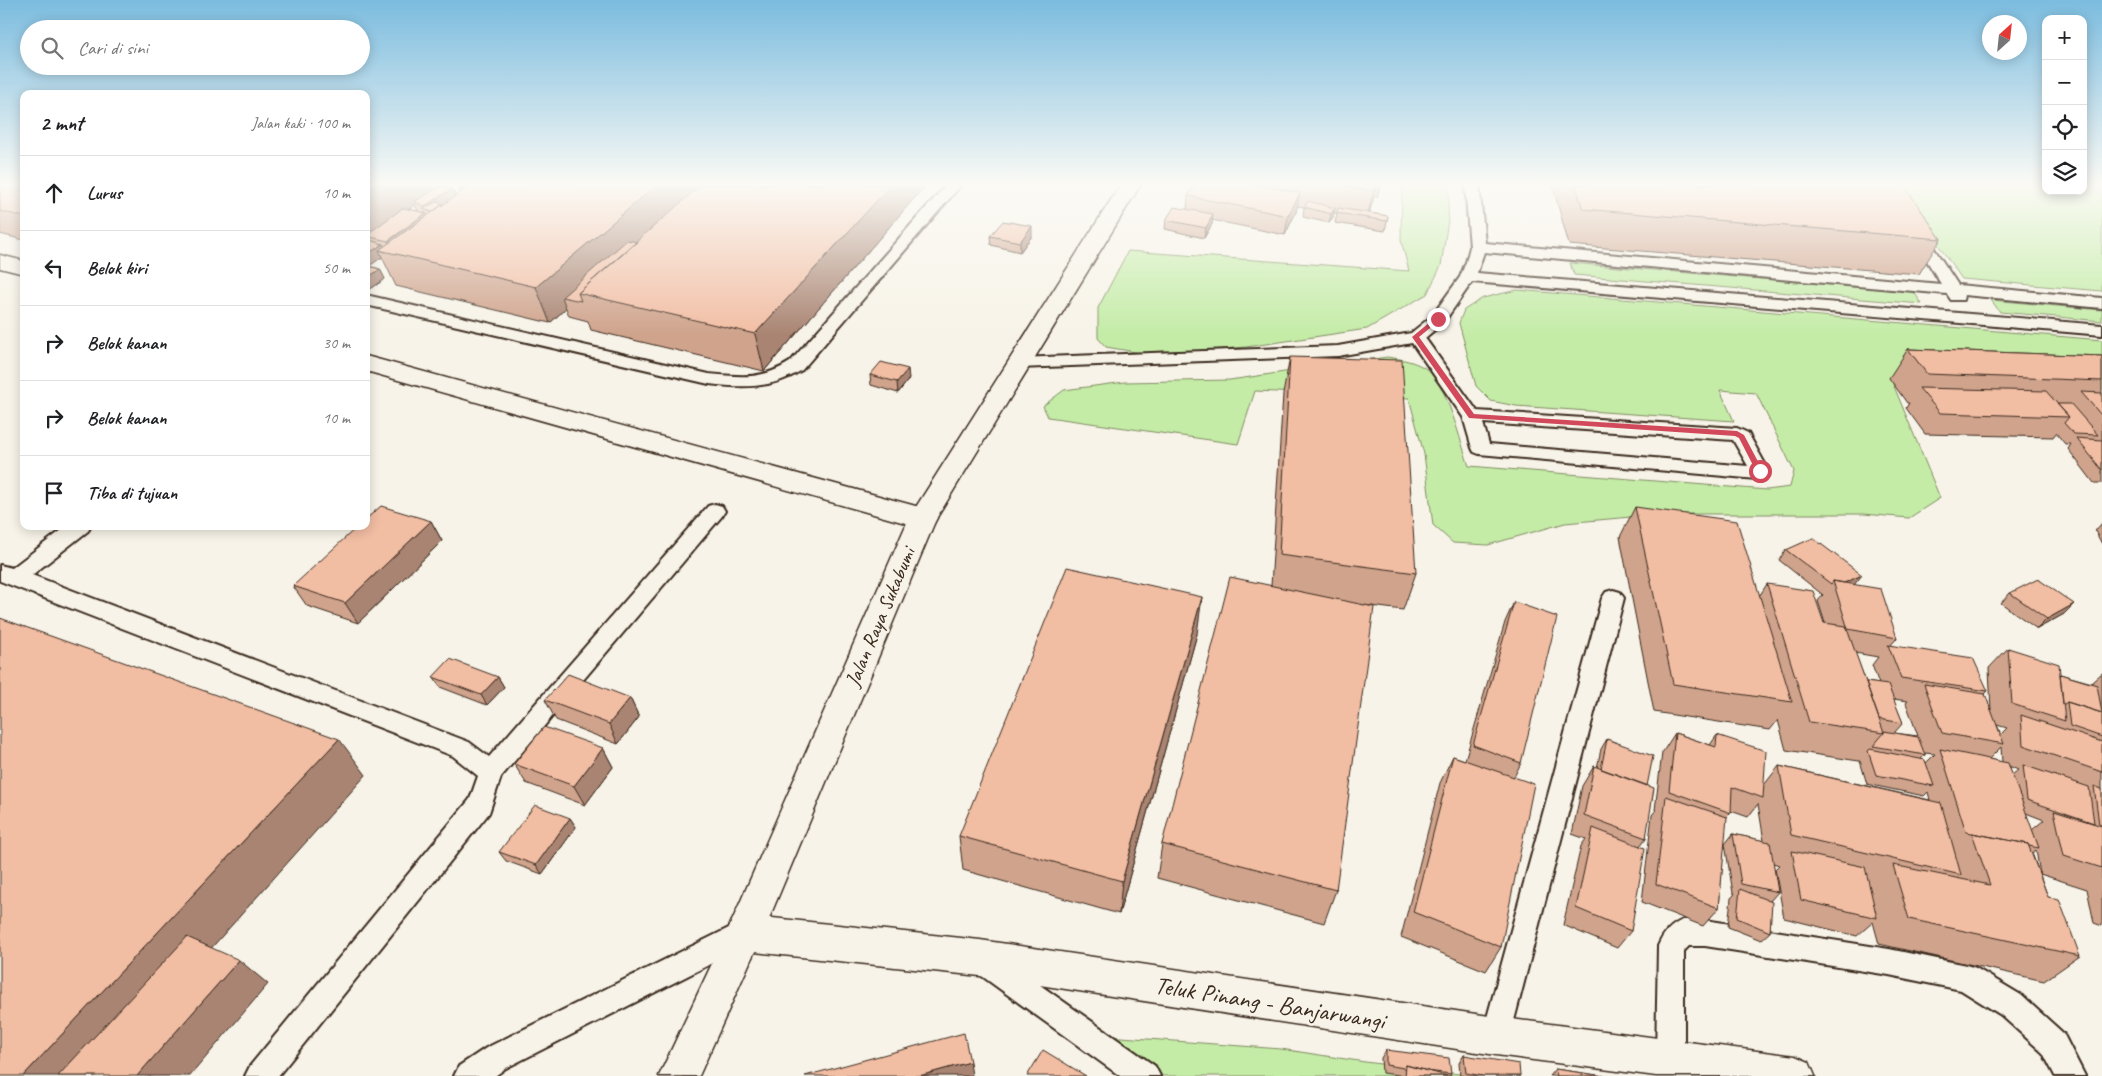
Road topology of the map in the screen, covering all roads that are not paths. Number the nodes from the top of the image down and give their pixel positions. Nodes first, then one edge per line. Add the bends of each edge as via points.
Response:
1 (911, 234) edge
2 (1099, 234) edge
3 (1477, 234) edge
4 (1918, 234) edge
5 (1478, 247) junction
6 (0, 261) edge
7 (20, 267) edge
8 (1468, 277) junction
9 (1952, 290) junction
10 (370, 301) edge
11 (2102, 303) edge
12 (1972, 319) junction
13 (2102, 330) edge
14 (1416, 337) junction
15 (1018, 363) junction
16 (370, 364) edge
17 (1472, 416) junction
18 (715, 511) dead end
19 (923, 518) junction
20 (75, 530) edge
21 (7, 575) edge
22 (1613, 598) dead end
23 (491, 772) junction
24 (745, 934) junction
25 (980, 958) junction
26 (1496, 1036) junction
27 (1670, 1058) junction
28 (260, 1076) edge
29 (469, 1076) edge
30 (679, 1076) edge
31 (1145, 1076) edge
32 (1795, 1076) edge
33 (2070, 1076) edge

1 - 10 lane via 796,366 785,374 755,383 709,379
2 - 15 main road, Jalan Raya Sukabumi
3 - 5 lane
4 - 9 lane
5 - 8 lane
5 - 9 lane
6 - 7 main road
8 - 12 lane
8 - 14 lane via 1438,319
9 - 11 lane
9 - 12 lane
12 - 13 lane
14 - 15 lane via 1338,351
14 - 17 lane
15 - 19 main road, Jalan Raya Sukabumi
16 - 19 main road
17 - 17 lane via 1481,448 1493,452 1760,471 1742,437 1737,434
18 - 23 lane
19 - 24 main road, Jalan Raya Sukabumi
20 - 21 lane
21 - 23 lane via 461,749
22 - 26 lane
23 - 28 lane via 480,805
24 - 25 main road, Teluk Pinang - Banjarwangi
24 - 29 lane via 496,1058
24 - 30 main road, Jalan Raya Sukabumi
25 - 26 main road, Teluk Pinang - Banjarwangi
25 - 31 lane
26 - 27 main road, Teluk Pinang - Banjarwangi
27 - 32 main road, Teluk Pinang - Banjarwangi
27 - 33 lane via 1671,946 1683,933 1705,933 1889,962 1966,978 2011,1005 2052,1043

